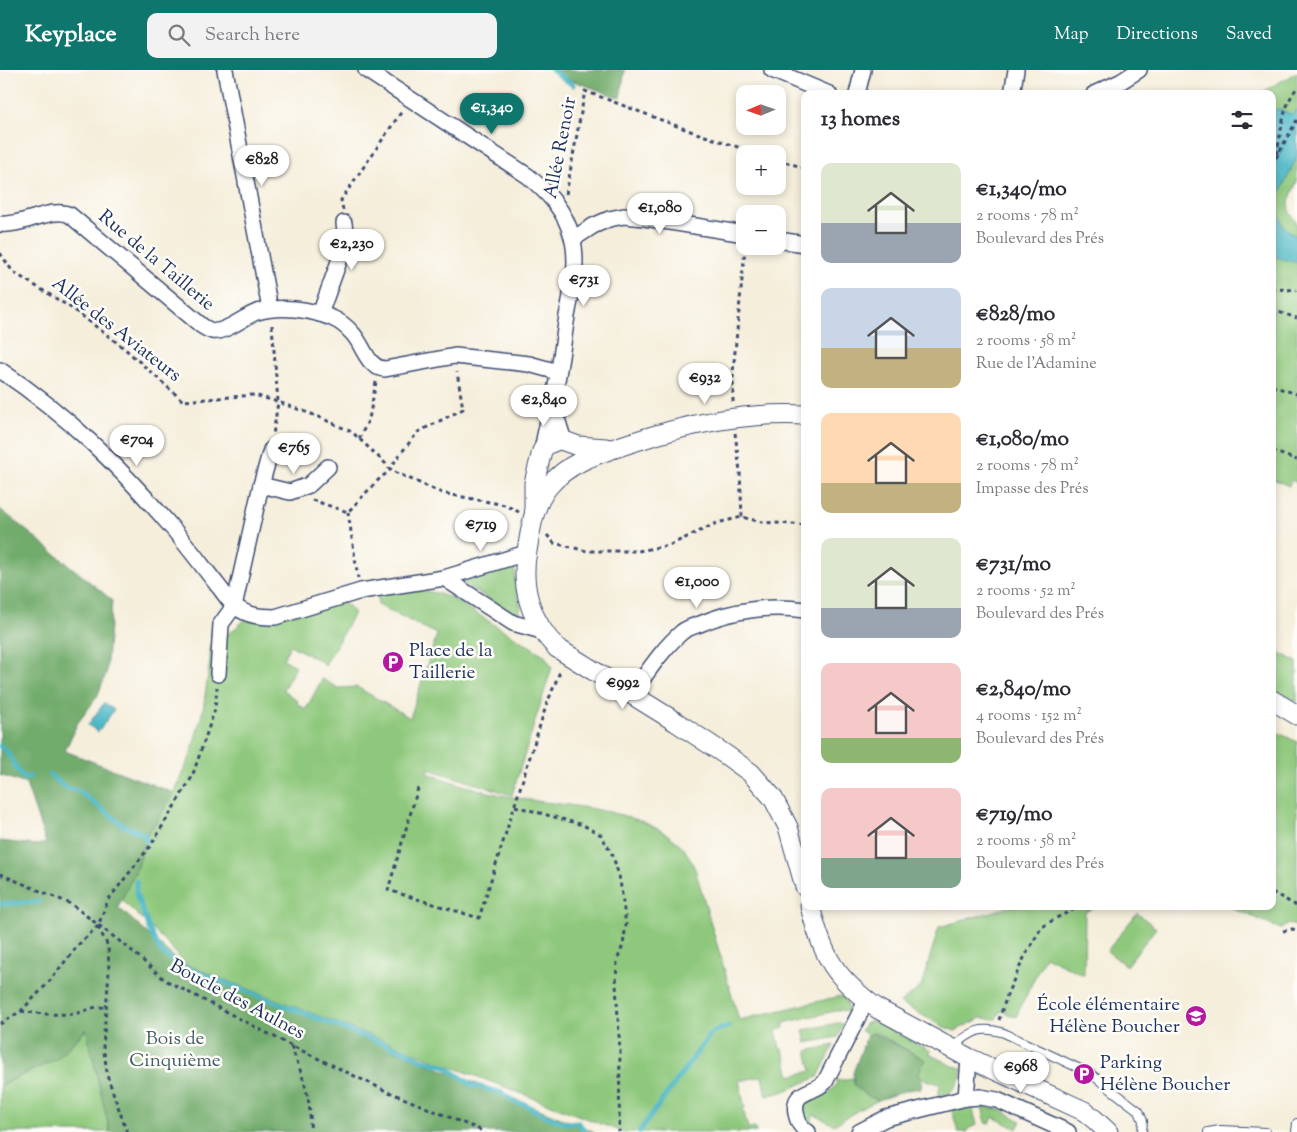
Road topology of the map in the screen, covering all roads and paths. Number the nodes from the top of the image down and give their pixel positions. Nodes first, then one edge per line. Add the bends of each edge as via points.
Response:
1 (225, 70) edge
2 (366, 70) edge
3 (772, 70) edge
4 (863, 70) edge
5 (1016, 70) edge
6 (1139, 70) edge
7 (1297, 88) edge
8 (820, 90) edge
9 (858, 90) edge
10 (1013, 90) edge
11 (1103, 90) edge
12 (410, 99) junction
13 (1297, 120) edge
14 (736, 146) edge
15 (1276, 150) edge
16 (1276, 155) edge
17 (786, 162) edge
18 (801, 167) edge
19 (563, 212) junction
20 (0, 224) edge
21 (344, 224) joint
22 (736, 233) edge
23 (573, 239) junction
24 (786, 241) edge
25 (801, 243) edge
26 (0, 253) edge
27 (744, 255) edge
28 (1276, 289) edge
29 (1297, 290) edge
30 (270, 309) junction
31 (1276, 311) edge
32 (320, 314) junction
33 (1297, 318) edge
34 (455, 356) junction
35 (378, 368) junction
36 (0, 370) edge
37 (558, 372) junction
38 (1276, 387) edge
39 (1297, 394) edge
40 (554, 395) junction
41 (278, 402) junction
42 (801, 415) edge
43 (733, 418) junction
44 (359, 438) junction
45 (564, 441) junction
46 (612, 449) junction
47 (271, 450) joint
48 (542, 451) junction
49 (1276, 452) edge
50 (1297, 460) edge
51 (328, 467) dead end
52 (567, 468) junction
53 (390, 470) junction
54 (261, 485) junction
55 (290, 492) junction
56 (348, 512) junction
57 (534, 515) junction
58 (742, 517) junction
59 (801, 525) edge
60 (526, 553) junction
61 (444, 578) junction
62 (361, 591) junction
63 (234, 606) junction
64 (801, 610) edge
65 (542, 631) junction
66 (566, 654) junction
67 (218, 674) joint
68 (631, 695) junction
69 (1276, 702) edge
70 (1297, 715) edge
71 (418, 788) dead end
72 (514, 806) junction
73 (801, 872) edge
74 (0, 874) edge
75 (1276, 895) edge
76 (811, 910) edge
77 (1073, 910) edge
78 (1297, 910) edge
79 (98, 926) junction
80 (1297, 930) edge
81 (1283, 931) dead end
82 (866, 1001) junction
83 (106, 1008) junction
84 (20, 1011) junction
85 (0, 1024) edge
86 (996, 1031) junction
87 (290, 1045) junction
88 (950, 1048) junction
89 (969, 1058) junction
90 (966, 1098) junction
91 (1297, 1124) edge
92 (127, 1132) edge
93 (310, 1132) edge
94 (485, 1132) edge
95 (618, 1132) edge
96 (808, 1132) edge
97 (859, 1132) edge
98 (1068, 1132) edge
99 (1108, 1132) edge
100 (1142, 1132) edge
101 (1208, 1132) edge
102 (1266, 1132) edge
103 (1296, 1132) edge

1 - 30 street
2 - 12 street
3 - 8 street
4 - 9 street
5 - 10 street
6 - 11 street
7 - 15 path via 1292,94
12 - 19 street via 528,176
12 - 21 path via 341,200
13 - 16 path
14 - 19 path, Allée Renoir via 585,91
17 - 18 path
19 - 23 street
20 - 30 street, Rue de la Taillerie via 15,224 60,212 70,215 212,331 219,332 256,312
21 - 32 street via 346,242
22 - 23 street via 624,216 593,226
23 - 37 street via 573,283
24 - 25 street
26 - 41 path, Allée des Aviateurs via 14,272 124,348 183,401 254,395
27 - 43 path via 733,372
28 - 29 path
30 - 32 street, Rue de la Taillerie via 286,308
30 - 41 path
31 - 33 path
32 - 35 street, Rue de la Taillerie via 353,334
34 - 35 street
34 - 37 street via 530,364
34 - 53 path via 463,410 418,432
35 - 44 path via 369,419
36 - 63 street via 48,405 112,461 174,530
37 - 40 street
38 - 39 path
40 - 45 street
40 - 48 street
41 - 44 path, Allée des Aviateurs via 337,424
41 - 47 path
42 - 43 street
43 - 46 street via 681,428
43 - 58 path
44 - 53 path, Allée des Aviateurs
45 - 46 street via 578,446
45 - 48 street via 552,442
45 - 52 street via 571,452
46 - 52 street
47 - 54 street
48 - 52 street via 551,468
48 - 57 street via 534,483
49 - 50 path
51 - 55 street via 308,486
52 - 57 street via 547,488
53 - 56 path
53 - 57 path, Allée des Aviateurs via 442,493 504,505
54 - 55 street
54 - 63 street
55 - 56 path
56 - 62 path
57 - 58 path, Allée des Aviateurs via 554,543 587,551 638,551 670,545 717,523
57 - 60 street
58 - 59 path, Allée des Aviateurs
60 - 61 street
60 - 65 street via 527,592
61 - 62 street
61 - 65 street via 513,623
62 - 63 street via 275,617 249,614
63 - 67 street via 221,624
64 - 68 street via 738,612 683,631 656,660
65 - 66 street
66 - 68 street
66 - 72 path
67 - 79 path via 215,709 192,778 151,845 108,900
68 - 73 street via 751,773 772,798 788,827
69 - 70 street
71 - 72 path via 388,890 479,918
72 - 95 path via 583,825 601,835 613,856 626,925 617,961 616,984 620,1051
74 - 79 path, Boucle des Aulnes via 71,904
75 - 78 path
76 - 82 street via 830,963 849,987
77 - 86 path via 1041,928 1008,992
79 - 83 path via 108,946
79 - 84 path
79 - 87 path, Boucle des Aulnes via 166,980
80 - 81 path
82 - 88 street
82 - 96 street via 825,1082 802,1094 796,1102 798,1123
83 - 84 path via 99,1006 74,1014
83 - 92 path via 103,1046 108,1078
84 - 85 path
86 - 88 lane via 977,1030
86 - 100 lane via 1091,1074 1139,1111 1143,1121
87 - 93 path via 307,1088
87 - 94 path, Boucle des Aulnes via 384,1090
88 - 89 street
89 - 90 street
89 - 99 street via 1084,1111
90 - 97 street via 886,1118
90 - 98 street via 997,1100
91 - 103 lane
101 - 102 lane

